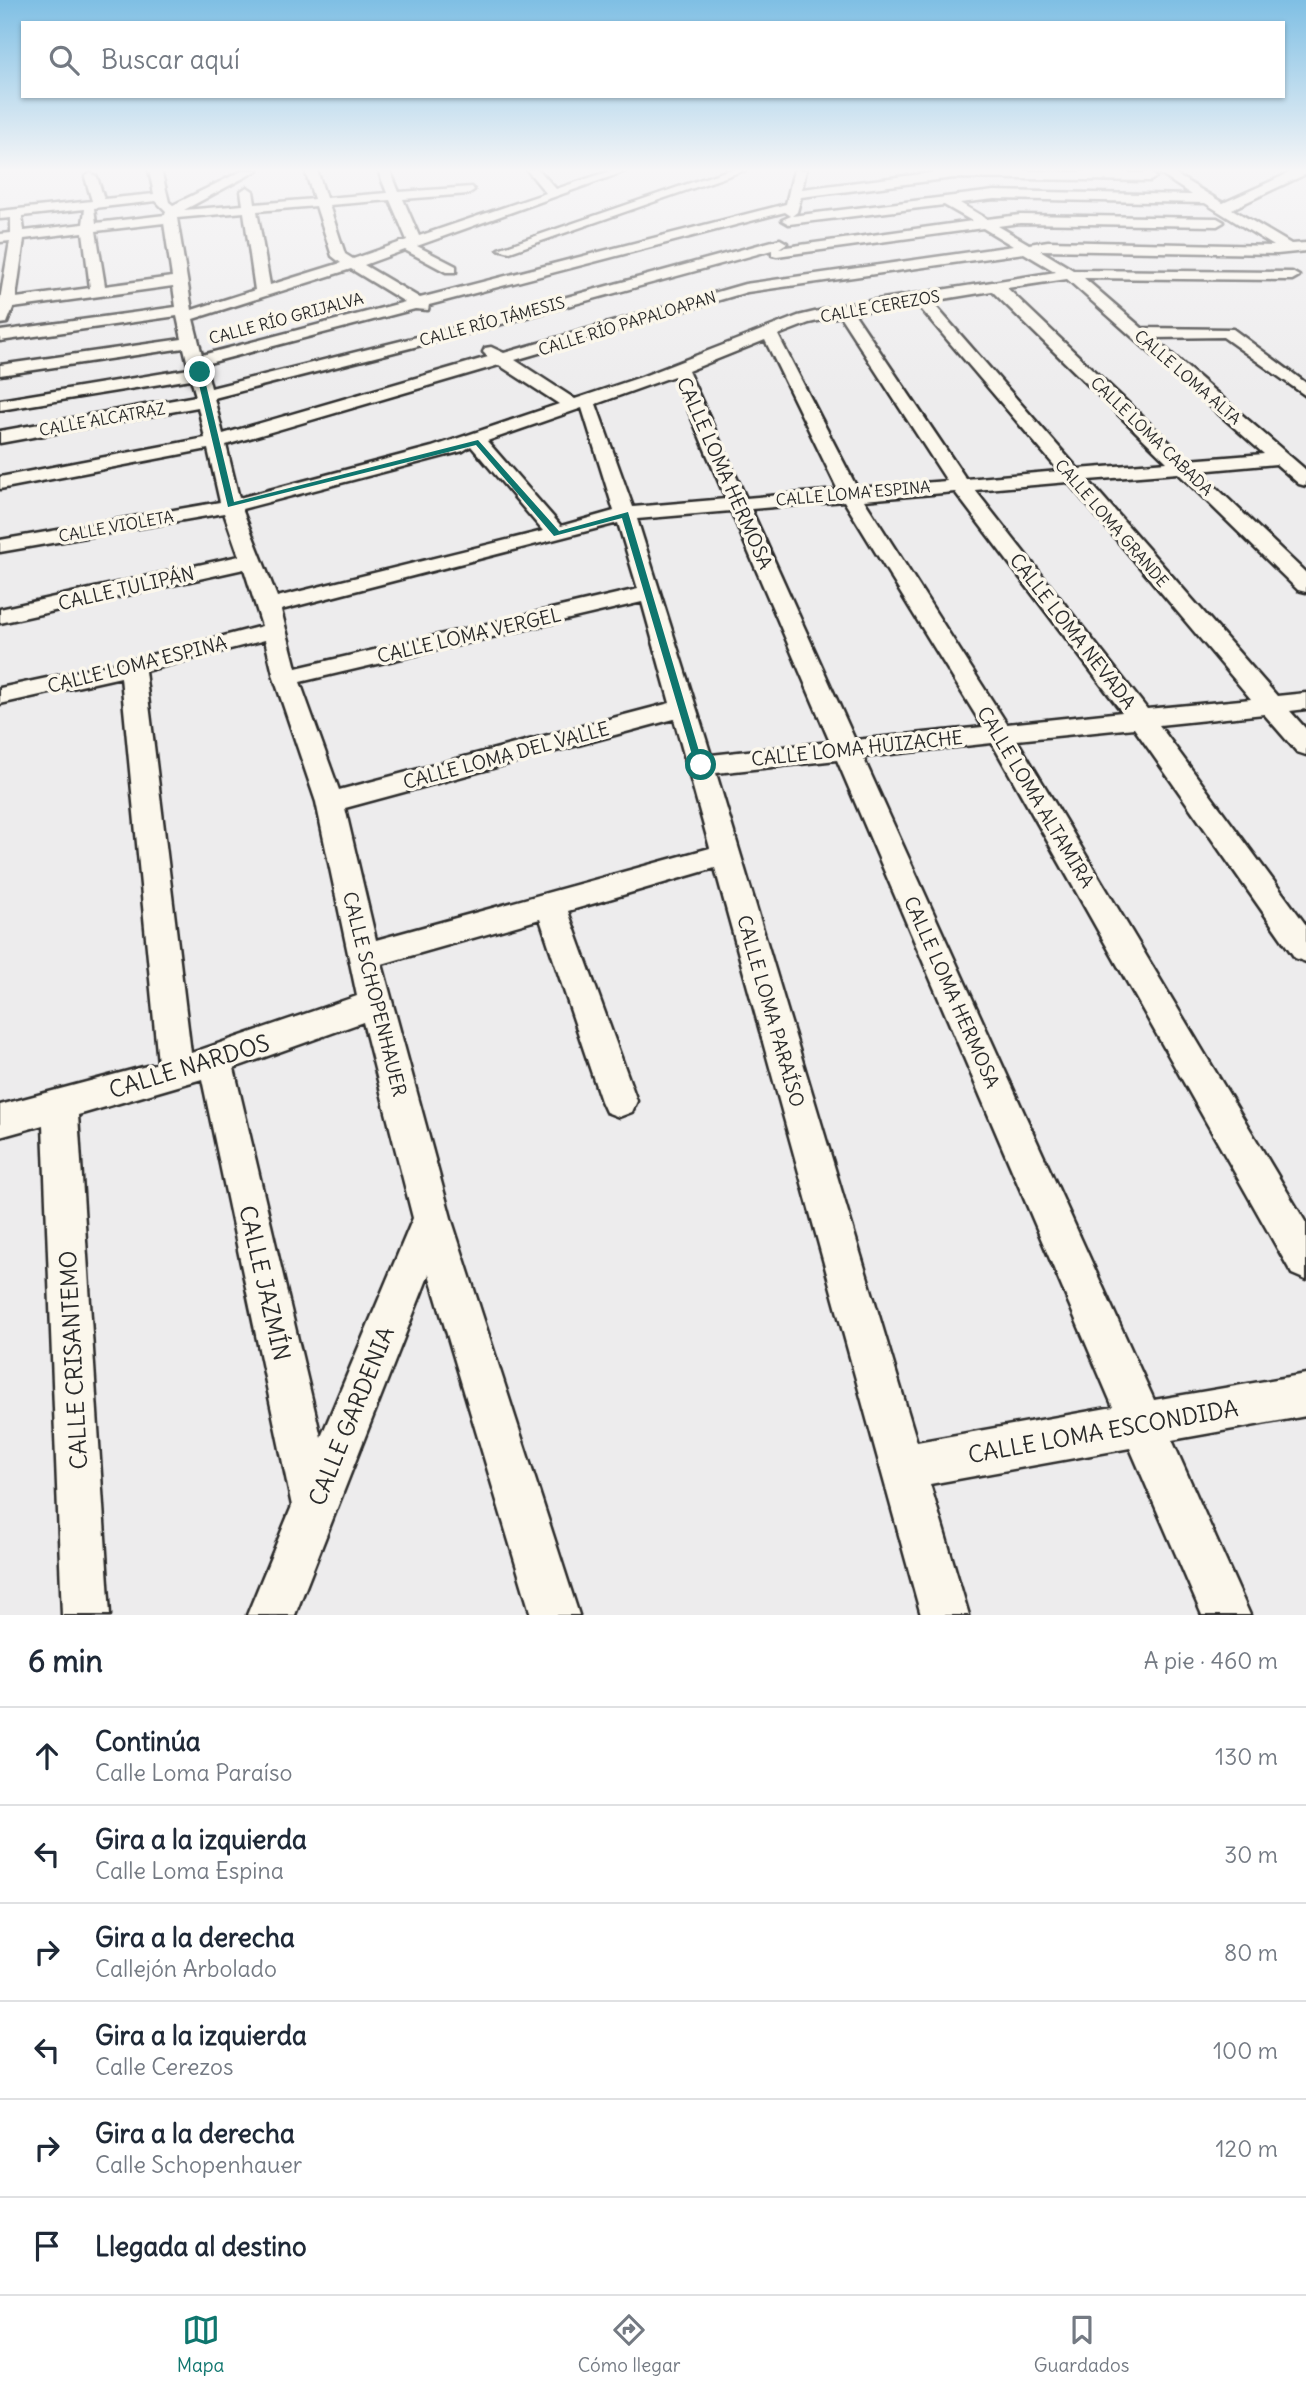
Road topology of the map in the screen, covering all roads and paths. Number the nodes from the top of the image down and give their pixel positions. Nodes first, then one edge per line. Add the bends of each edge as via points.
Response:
1 (16, 245) edge
2 (91, 245) edge
3 (175, 245) edge
4 (256, 245) edge
5 (335, 245) edge
6 (403, 245) edge
7 (414, 245) edge
8 (495, 245) edge
9 (530, 245) edge
10 (568, 245) edge
11 (780, 245) edge
12 (868, 245) edge
13 (1019, 245) edge
14 (1052, 245) edge
15 (1110, 245) edge
16 (1250, 245) edge
17 (1023, 248) junction
18 (1291, 249) edge
19 (1256, 250) junction
20 (510, 253) junction
21 (1306, 258) edge
22 (774, 263) junction
23 (349, 265) junction
24 (451, 269) dead end
25 (1070, 274) junction
26 (1301, 276) edge
27 (178, 281) junction
28 (997, 286) junction
29 (97, 292) junction
30 (263, 292) junction
31 (920, 298) junction
32 (415, 302) junction
33 (765, 302) dead end
34 (3, 305) edge
35 (844, 310) junction
36 (185, 313) junction
37 (774, 323) junction
38 (796, 323) junction
39 (0, 328) edge
40 (458, 331) junction
41 (1136, 333) junction
42 (0, 336) edge
43 (502, 360) junction
44 (679, 369) junction
45 (0, 370) edge
46 (200, 374) junction
47 (1306, 391) edge
48 (0, 405) edge
49 (583, 407) junction
50 (0, 437) edge
51 (216, 442) junction
52 (478, 442) junction
53 (440, 450) junction
54 (1281, 458) junction
55 (1182, 465) junction
56 (1070, 475) junction
57 (1306, 480) edge
58 (0, 483) edge
59 (960, 483) junction
60 (850, 494) junction
61 (740, 503) junction
62 (231, 506) junction
63 (625, 514) junction
64 (557, 534) junction
65 (0, 546) edge
66 (253, 560) junction
67 (1306, 585) edge
68 (651, 593) junction
69 (0, 616) edge
70 (271, 618) junction
71 (132, 667) junction
72 (286, 678) junction
73 (0, 696) edge
74 (1306, 701) edge
75 (1270, 706) junction
76 (683, 708) junction
77 (1142, 720) junction
78 (1000, 733) junction
79 (1306, 746) edge
80 (846, 748) junction
81 (701, 765) junction
82 (330, 802) junction
83 (727, 854) junction
84 (550, 904) junction
85 (1306, 949) edge
86 (365, 956) junction
87 (375, 1004) junction
88 (215, 1060) junction
89 (176, 1073) junction
90 (619, 1101) dead end
91 (60, 1105) junction
92 (0, 1121) edge
93 (432, 1218) junction
94 (1306, 1260) edge
95 (1306, 1395) edge
96 (1141, 1424) junction
97 (900, 1467) junction
98 (315, 1506) junction
99 (86, 1615) edge
100 (271, 1615) edge
101 (555, 1615) edge
102 (945, 1615) edge
103 (1226, 1615) edge

1 - 34 street
2 - 29 street
3 - 27 street, CALLE SCHOPENHAUER
4 - 30 street
5 - 23 street
6 - 23 street
7 - 24 street
8 - 20 street
9 - 20 street
10 - 20 street, CALLE RÍO GRIJALVA
11 - 22 street
12 - 22 street
13 - 17 street, CALLE LOMA ALTA
14 - 17 street, CALLE RÍO PAPALOAPAN
15 - 19 street, CALLE RÍO PAPALOAPAN
16 - 19 street
17 - 22 street, CALLE RÍO PAPALOAPAN
17 - 25 street, CALLE LOMA ALTA
18 - 19 street
18 - 21 street
18 - 26 street
19 - 26 street
20 - 32 street, CALLE RÍO GRIJALVA
22 - 33 street
22 - 40 street, CALLE RÍO TÁMESIS
22 - 43 street, CALLE RÍO PAPALOAPAN via 745,288
23 - 30 street
23 - 32 street
25 - 26 street, CALLE CEREZOS
25 - 28 street, CALLE CEREZOS
25 - 41 street, CALLE LOMA ALTA
27 - 29 street
27 - 36 street, CALLE SCHOPENHAUER
28 - 31 street, CALLE CEREZOS
28 - 55 street, CALLE LOMA CABADA
29 - 34 street
30 - 36 street
31 - 35 street, CALLE CEREZOS
31 - 56 street, CALLE LOMA GRANDE
32 - 40 street
32 - 46 street, CALLE RÍO GRIJALVA
34 - 39 street
35 - 38 street, CALLE CEREZOS
35 - 59 street, CALLE LOMA NEVADA
36 - 42 street
36 - 46 street, CALLE SCHOPENHAUER
37 - 38 street, CALLE CEREZOS
37 - 38 street
37 - 44 street, CALLE CEREZOS
37 - 60 street, CALLE LOMA ALTAMIRA
40 - 43 street
40 - 46 street, CALLE RÍO TÁMESIS
41 - 47 street via 1227,332
41 - 54 street, CALLE LOMA ALTA
43 - 49 street
43 - 51 street, CALLE RÍO PAPALOAPAN
44 - 49 street, CALLE CEREZOS
44 - 61 street, CALLE LOMA HERMOSA
45 - 46 street
46 - 48 street
46 - 50 street, CALLE ALCATRAZ
46 - 51 street, CALLE SCHOPENHAUER
49 - 52 street, CALLE CEREZOS
49 - 53 street, CALLE CEREZOS
49 - 63 street, CALLE LOMA PARAÍSO
51 - 58 street, CALLE RÍO PAPALOAPAN
51 - 62 street, CALLE SCHOPENHAUER
52 - 53 street, CALLE CEREZOS
52 - 64 street
53 - 62 street, CALLE CEREZOS
54 - 55 street, CALLE LOMA ESPINA
54 - 57 street, CALLE LOMA ALTA
55 - 56 street, CALLE LOMA ESPINA
55 - 67 street, CALLE LOMA CABADA
56 - 59 street, CALLE LOMA ESPINA
56 - 75 street, CALLE LOMA GRANDE
59 - 60 street, CALLE LOMA ESPINA
59 - 77 street, CALLE LOMA NEVADA
60 - 61 street, CALLE LOMA ESPINA
60 - 78 street, CALLE LOMA ALTAMIRA
61 - 63 street, CALLE LOMA ESPINA
61 - 80 street, CALLE LOMA HERMOSA
62 - 65 street, CALLE VIOLETA
62 - 66 street, CALLE SCHOPENHAUER
63 - 64 street, CALLE LOMA ESPINA
63 - 68 street, CALLE LOMA PARAÍSO
64 - 70 street, CALLE LOMA ESPINA
66 - 69 street, CALLE TULIPÁN
66 - 70 street, CALLE SCHOPENHAUER
68 - 72 street, CALLE LOMA VERGEL
68 - 76 street, CALLE LOMA PARAÍSO
70 - 71 street, CALLE LOMA ESPINA
70 - 72 street, CALLE SCHOPENHAUER
71 - 73 street, CALLE LOMA ESPINA
71 - 89 street
72 - 82 street, CALLE SCHOPENHAUER
74 - 75 street, CALLE LOMA HUIZACHE
75 - 77 street, CALLE LOMA HUIZACHE
75 - 79 street, CALLE LOMA GRANDE
76 - 81 street, CALLE LOMA PARAÍSO
76 - 82 street, CALLE LOMA DEL VALLE
77 - 78 street, CALLE LOMA HUIZACHE
77 - 85 street, CALLE LOMA NEVADA
78 - 80 street, CALLE LOMA HUIZACHE
78 - 94 street, CALLE LOMA ALTAMIRA
80 - 81 street, CALLE LOMA HUIZACHE
80 - 96 street, CALLE LOMA HERMOSA
81 - 83 street, CALLE LOMA PARAÍSO
82 - 86 street, CALLE SCHOPENHAUER
83 - 84 street
83 - 97 street, CALLE LOMA PARAÍSO
84 - 86 street
84 - 90 street
86 - 87 street, CALLE SCHOPENHAUER
87 - 88 street, CALLE NARDOS
87 - 93 street, CALLE SCHOPENHAUER
88 - 89 street, CALLE NARDOS
88 - 98 street, CALLE JAZMÍN
89 - 91 street, CALLE NARDOS
91 - 92 street, CALLE NARDOS
91 - 99 street, CALLE CRISANTEMO
93 - 98 street, CALLE GARDENIA
93 - 101 street, CALLE SCHOPENHAUER
95 - 96 street, CALLE LOMA ESCONDIDA
96 - 97 street, CALLE LOMA ESCONDIDA
96 - 103 street, CALLE LOMA HERMOSA
97 - 102 street, CALLE LOMA PARAÍSO
98 - 100 street, CALLE GARDENIA

